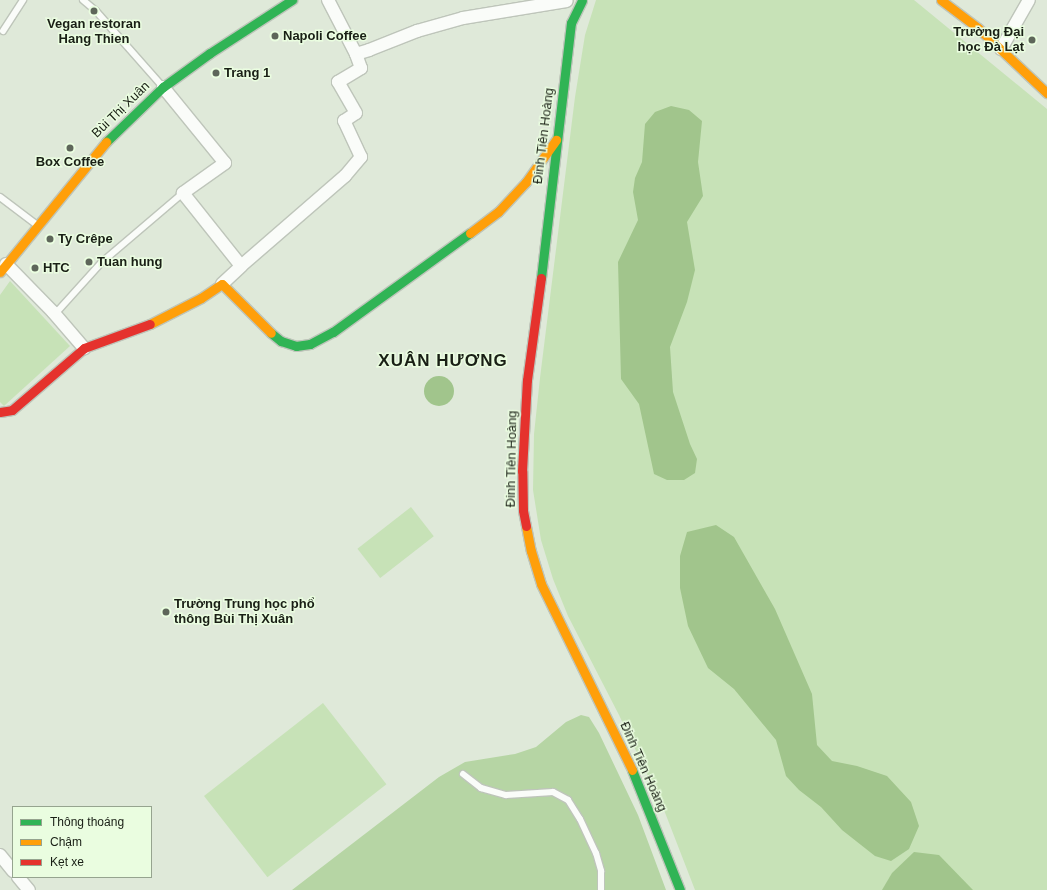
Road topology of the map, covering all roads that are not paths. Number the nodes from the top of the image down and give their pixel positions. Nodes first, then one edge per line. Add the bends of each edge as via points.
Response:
1 (23, 0) edge
2 (83, 0) edge
3 (292, 0) edge
4 (328, 0) edge
5 (567, 0) edge
6 (582, 0) edge
7 (941, 0) edge
8 (1029, 0) edge
9 (571, 23) junction
10 (3, 31) dead end
11 (1001, 49) junction
12 (356, 54) junction
13 (163, 87) junction
14 (1047, 93) edge
15 (556, 140) junction
16 (183, 193) junction
17 (0, 198) edge
18 (37, 225) junction
19 (241, 266) junction
20 (3, 268) edge
21 (222, 284) junction
22 (54, 314) junction
23 (84, 348) junction
24 (0, 412) edge
25 (463, 774) dead end
26 (0, 855) edge
27 (12, 870) edge
28 (19, 878) edge
29 (29, 890) edge
30 (601, 890) edge
31 (680, 890) edge

1 - 10 lane
2 - 13 lane via 96,11
3 - 13 main road, Bùi Thị Xuân
4 - 12 street
5 - 9 main road, Đinh Tiên Hoàng
5 - 12 street via 463,18 417,31
6 - 9 main road, Đinh Tiên Hoàng
7 - 11 main road
8 - 11 street
9 - 15 main road, Đinh Tiên Hoàng
11 - 14 main road
12 - 19 street via 361,68 338,82 356,113 344,121 361,157 345,176
13 - 16 street via 225,163
13 - 18 main road, Bùi Thị Xuân via 99,148
15 - 21 main road via 526,182 498,212 333,332 310,344 296,346 281,341
15 - 31 main road, Đinh Tiên Hoàng via 528,380 522,471 523,510 531,551 542,584 559,624 634,775
16 - 19 street
16 - 22 lane via 102,262
17 - 18 lane
18 - 20 main road, Bùi Thị Xuân
19 - 21 street
20 - 22 street
21 - 23 main road via 201,298 141,328
22 - 23 street
23 - 24 main road via 12,410
25 - 30 lane via 481,788 506,795 553,792 568,800 596,853 601,871
26 - 27 street
28 - 29 street

